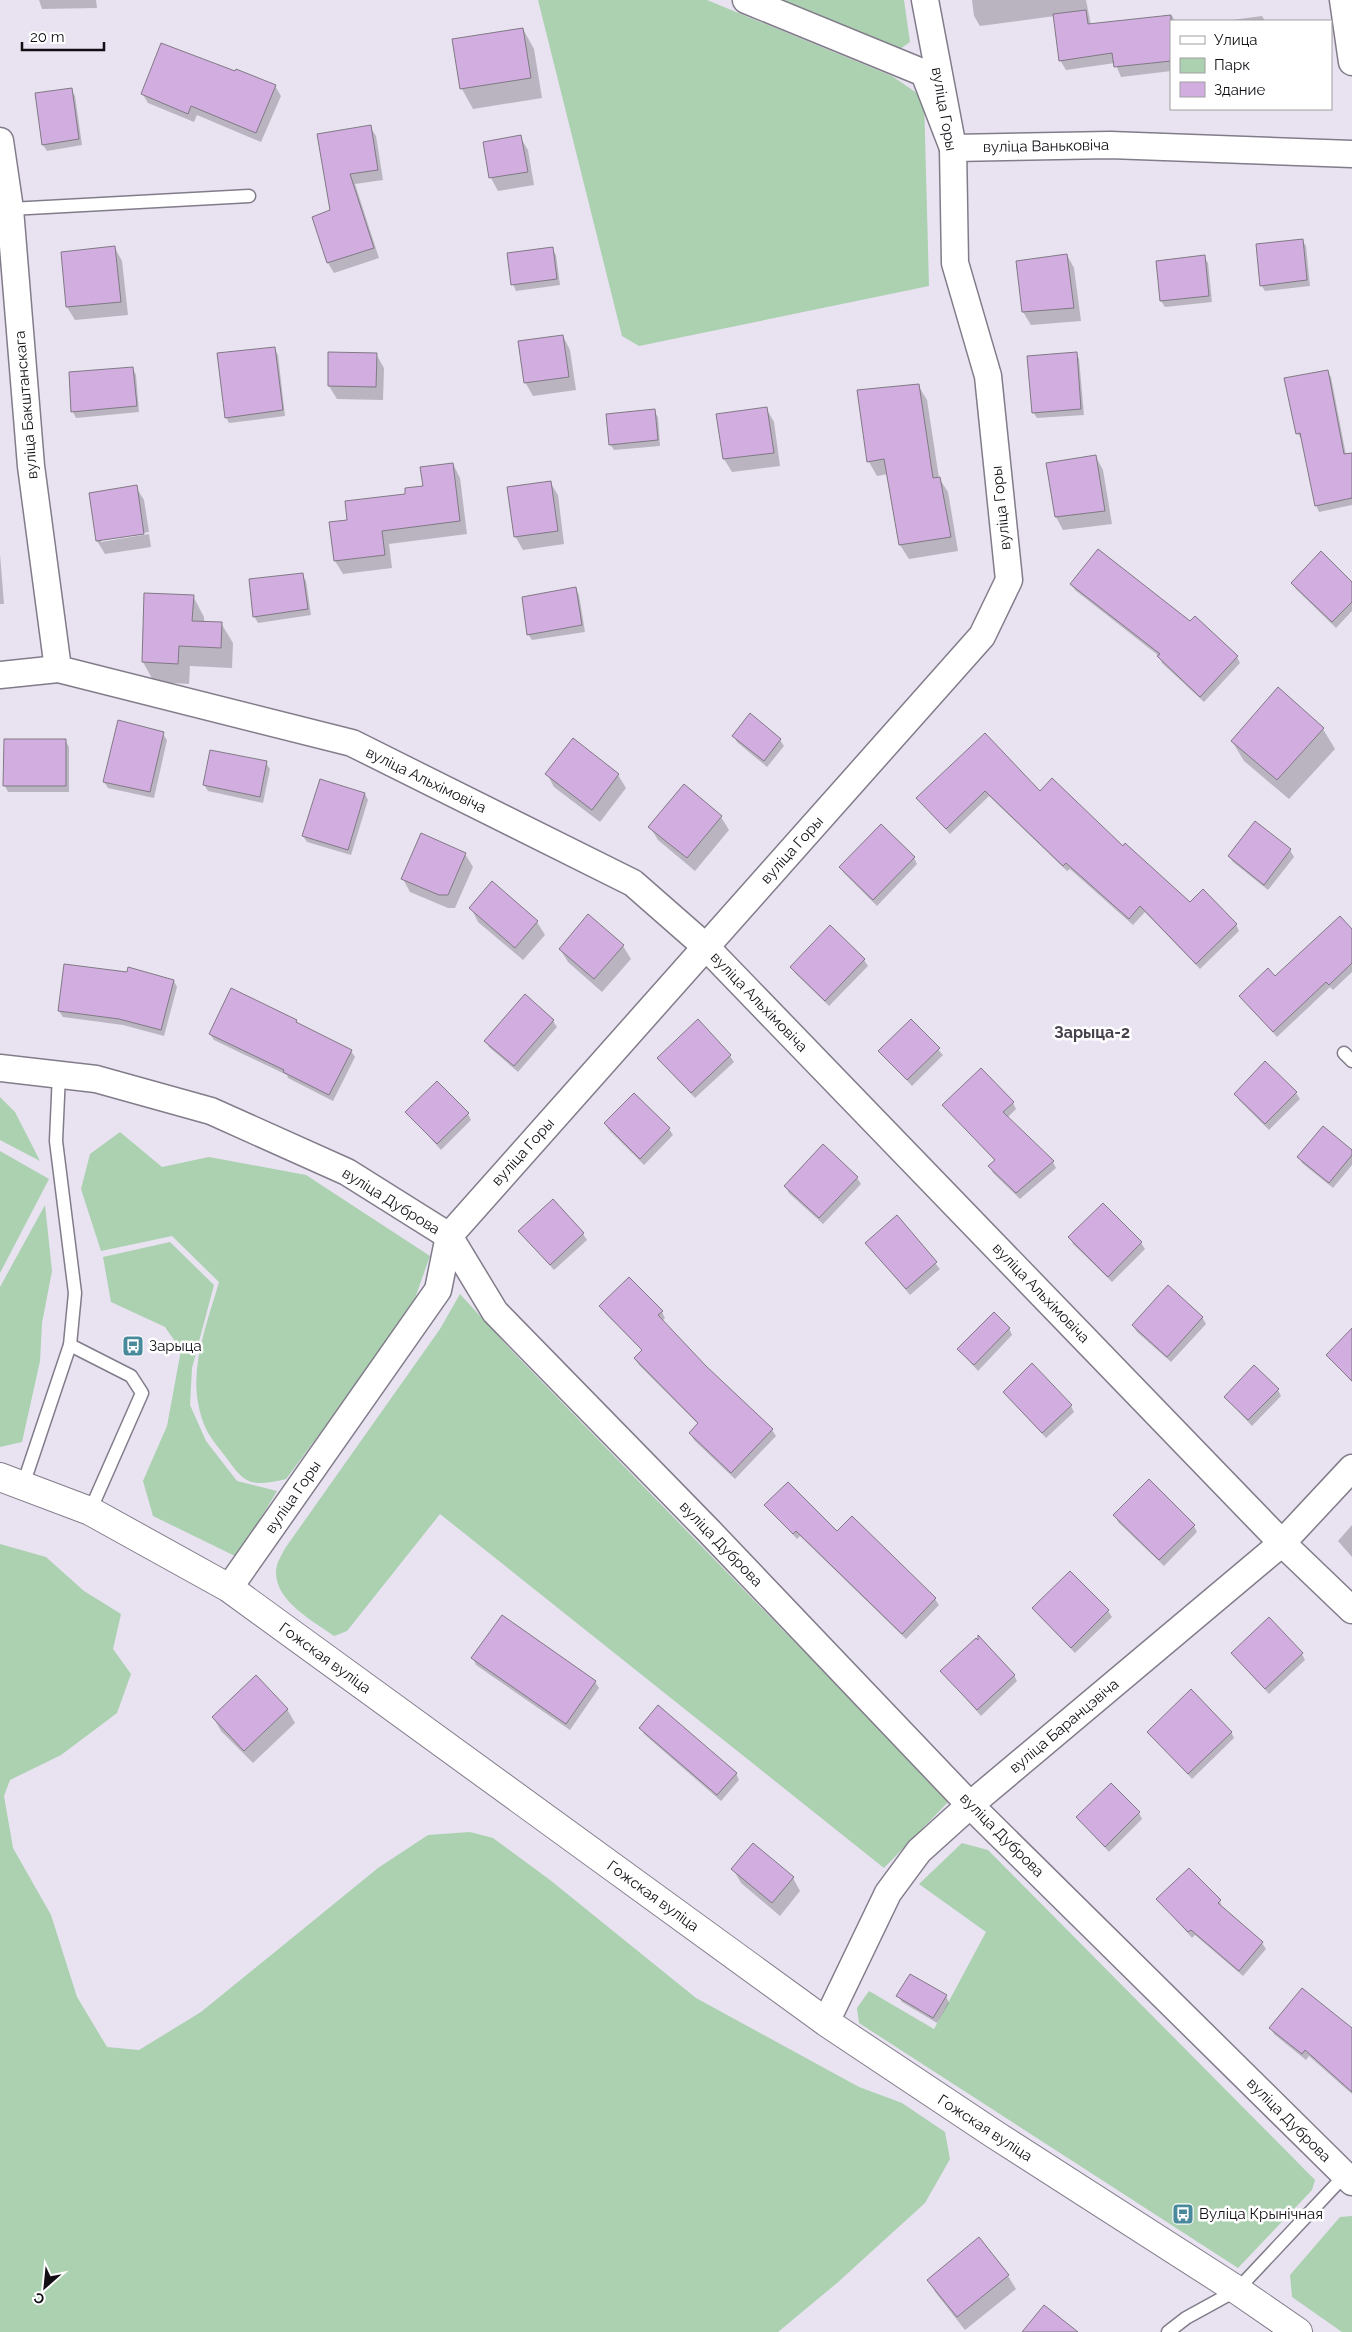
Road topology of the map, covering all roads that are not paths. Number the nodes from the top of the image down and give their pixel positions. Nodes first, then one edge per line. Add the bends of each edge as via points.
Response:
1 (746, 0) edge
2 (925, 0) edge
3 (1343, 0) edge
4 (1352, 62) edge
5 (0, 141) edge
6 (953, 148) junction
7 (1352, 154) edge
8 (249, 196) dead end
9 (10, 209) junction
10 (58, 669) junction
11 (0, 675) edge
12 (706, 947) junction
13 (0, 1068) edge
14 (59, 1074) junction
15 (449, 1236) junction
16 (70, 1345) junction
17 (1352, 1468) edge
18 (12, 1481) edge
19 (90, 1511) junction
20 (1282, 1542) junction
21 (229, 1588) junction
22 (1352, 1610) edge
23 (970, 1805) junction
24 (826, 2022) junction
25 (1349, 2178) edge
26 (1237, 2290) junction
27 (1168, 2332) edge
28 (1298, 2332) edge

1 - 6 street via 924,73
2 - 6 street, вуліца Горы
3 - 4 street
5 - 9 street, вуліца Бакштанскага
6 - 7 street, вуліца Ваньковіча via 1110,144
6 - 12 street, вуліца Горы via 955,263 988,376 1009,580 982,636
8 - 9 lane
9 - 10 street, вуліца Бакштанскага via 31,466
10 - 11 street, вуліца Альхімовіча
10 - 12 street, вуліца Альхімовіча via 352,743 633,883
12 - 15 street, вуліца Горы
12 - 20 street, вуліца Альхімовіча
13 - 14 street, вуліца Дуброва
14 - 15 street, вуліца Дуброва via 96,1079 211,1111 348,1172
14 - 16 lane via 56,1141 74,1293
15 - 21 street, вуліца Горы via 438,1290
15 - 23 street, вуліца Дуброва via 495,1312
16 - 18 lane
16 - 19 lane via 131,1376 142,1393
17 - 20 street, вуліца Баранцэвіча
18 - 19 street, Гожская вуліца
19 - 21 street, Гожская вуліца
20 - 22 street, вуліца Альхімовіча
20 - 23 street, вуліца Баранцэвіча
21 - 24 street, Гожская вуліца
23 - 24 street, вуліца Баранцэвіча via 919,1851 888,1893
23 - 25 street, вуліца Дуброва
24 - 26 street, Гожская вуліца
25 - 26 lane
26 - 27 lane via 1186,2318
26 - 28 street, Гожская вуліца

